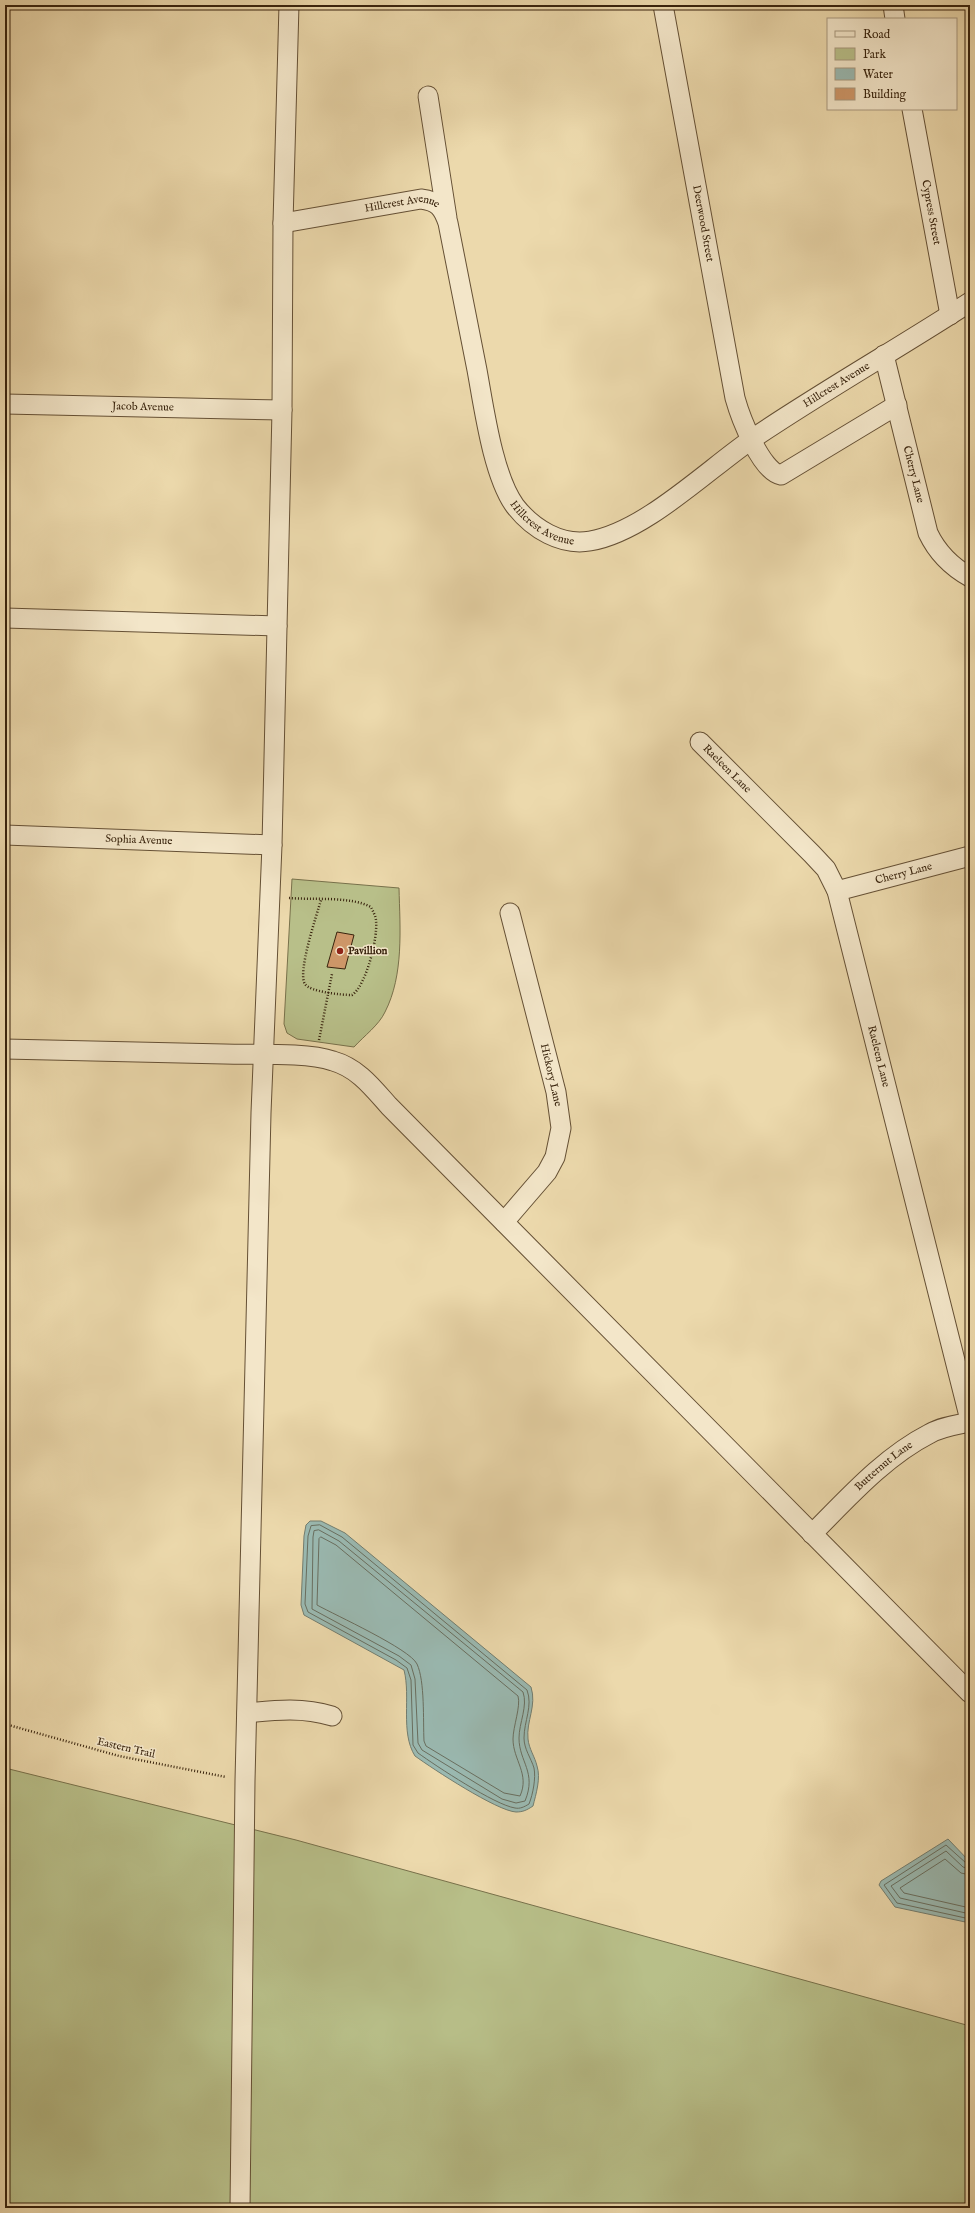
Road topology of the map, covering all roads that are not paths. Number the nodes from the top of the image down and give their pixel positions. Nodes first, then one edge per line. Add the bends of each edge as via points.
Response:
1 (289, 5) edge
2 (663, 5) edge
3 (892, 5) edge
4 (895, 18) edge
5 (428, 96) dead end
6 (912, 110) edge
7 (283, 223) junction
8 (448, 223) junction
9 (970, 302) edge
10 (950, 315) junction
11 (884, 355) junction
12 (5, 404) edge
13 (897, 405) junction
14 (282, 410) junction
15 (752, 440) junction
16 (970, 577) edge
17 (5, 618) edge
18 (277, 626) junction
19 (700, 742) dead end
20 (5, 835) edge
21 (272, 845) junction
22 (970, 856) edge
23 (837, 891) junction
24 (510, 913) dead end
25 (5, 1049) edge
26 (264, 1055) junction
27 (504, 1222) junction
28 (970, 1421) edge
29 (812, 1534) junction
30 (970, 1693) edge
31 (247, 1713) junction
32 (332, 1716) dead end
33 (240, 2208) edge

1 - 7 street
2 - 15 street, Deerwood Street via 736,398 740,415
3 - 4 street
5 - 8 street
6 - 10 street, Cypress Street
7 - 8 street, Hillcrest Avenue via 421,199 440,206
7 - 14 street
8 - 15 street, Hillcrest Avenue via 487,425 500,473 516,507 546,534 572,542 592,541 623,531 670,501
9 - 10 street, Hillcrest Avenue
10 - 11 street, Hillcrest Avenue
11 - 13 street, Cherry Lane
11 - 15 street, Hillcrest Avenue
12 - 14 street, Jacob Avenue
13 - 15 street, Deerwood Street via 781,475 772,470
13 - 16 street, Cherry Lane via 928,533 944,557
14 - 18 street
17 - 18 street
18 - 21 street
19 - 23 street, Raeleen Lane via 826,869
20 - 21 street, Sophia Avenue
21 - 26 street
22 - 23 street, Cherry Lane
23 - 28 street, Raeleen Lane
24 - 27 street, Hickory Lane via 556,1092 561,1128 555,1157 547,1172
25 - 26 street
26 - 27 street via 333,1060 361,1075
26 - 31 street
27 - 29 street
28 - 29 street, Butternut Lane via 929,1433 915,1442 874,1474
29 - 30 street
31 - 32 street via 298,1709
31 - 33 street

